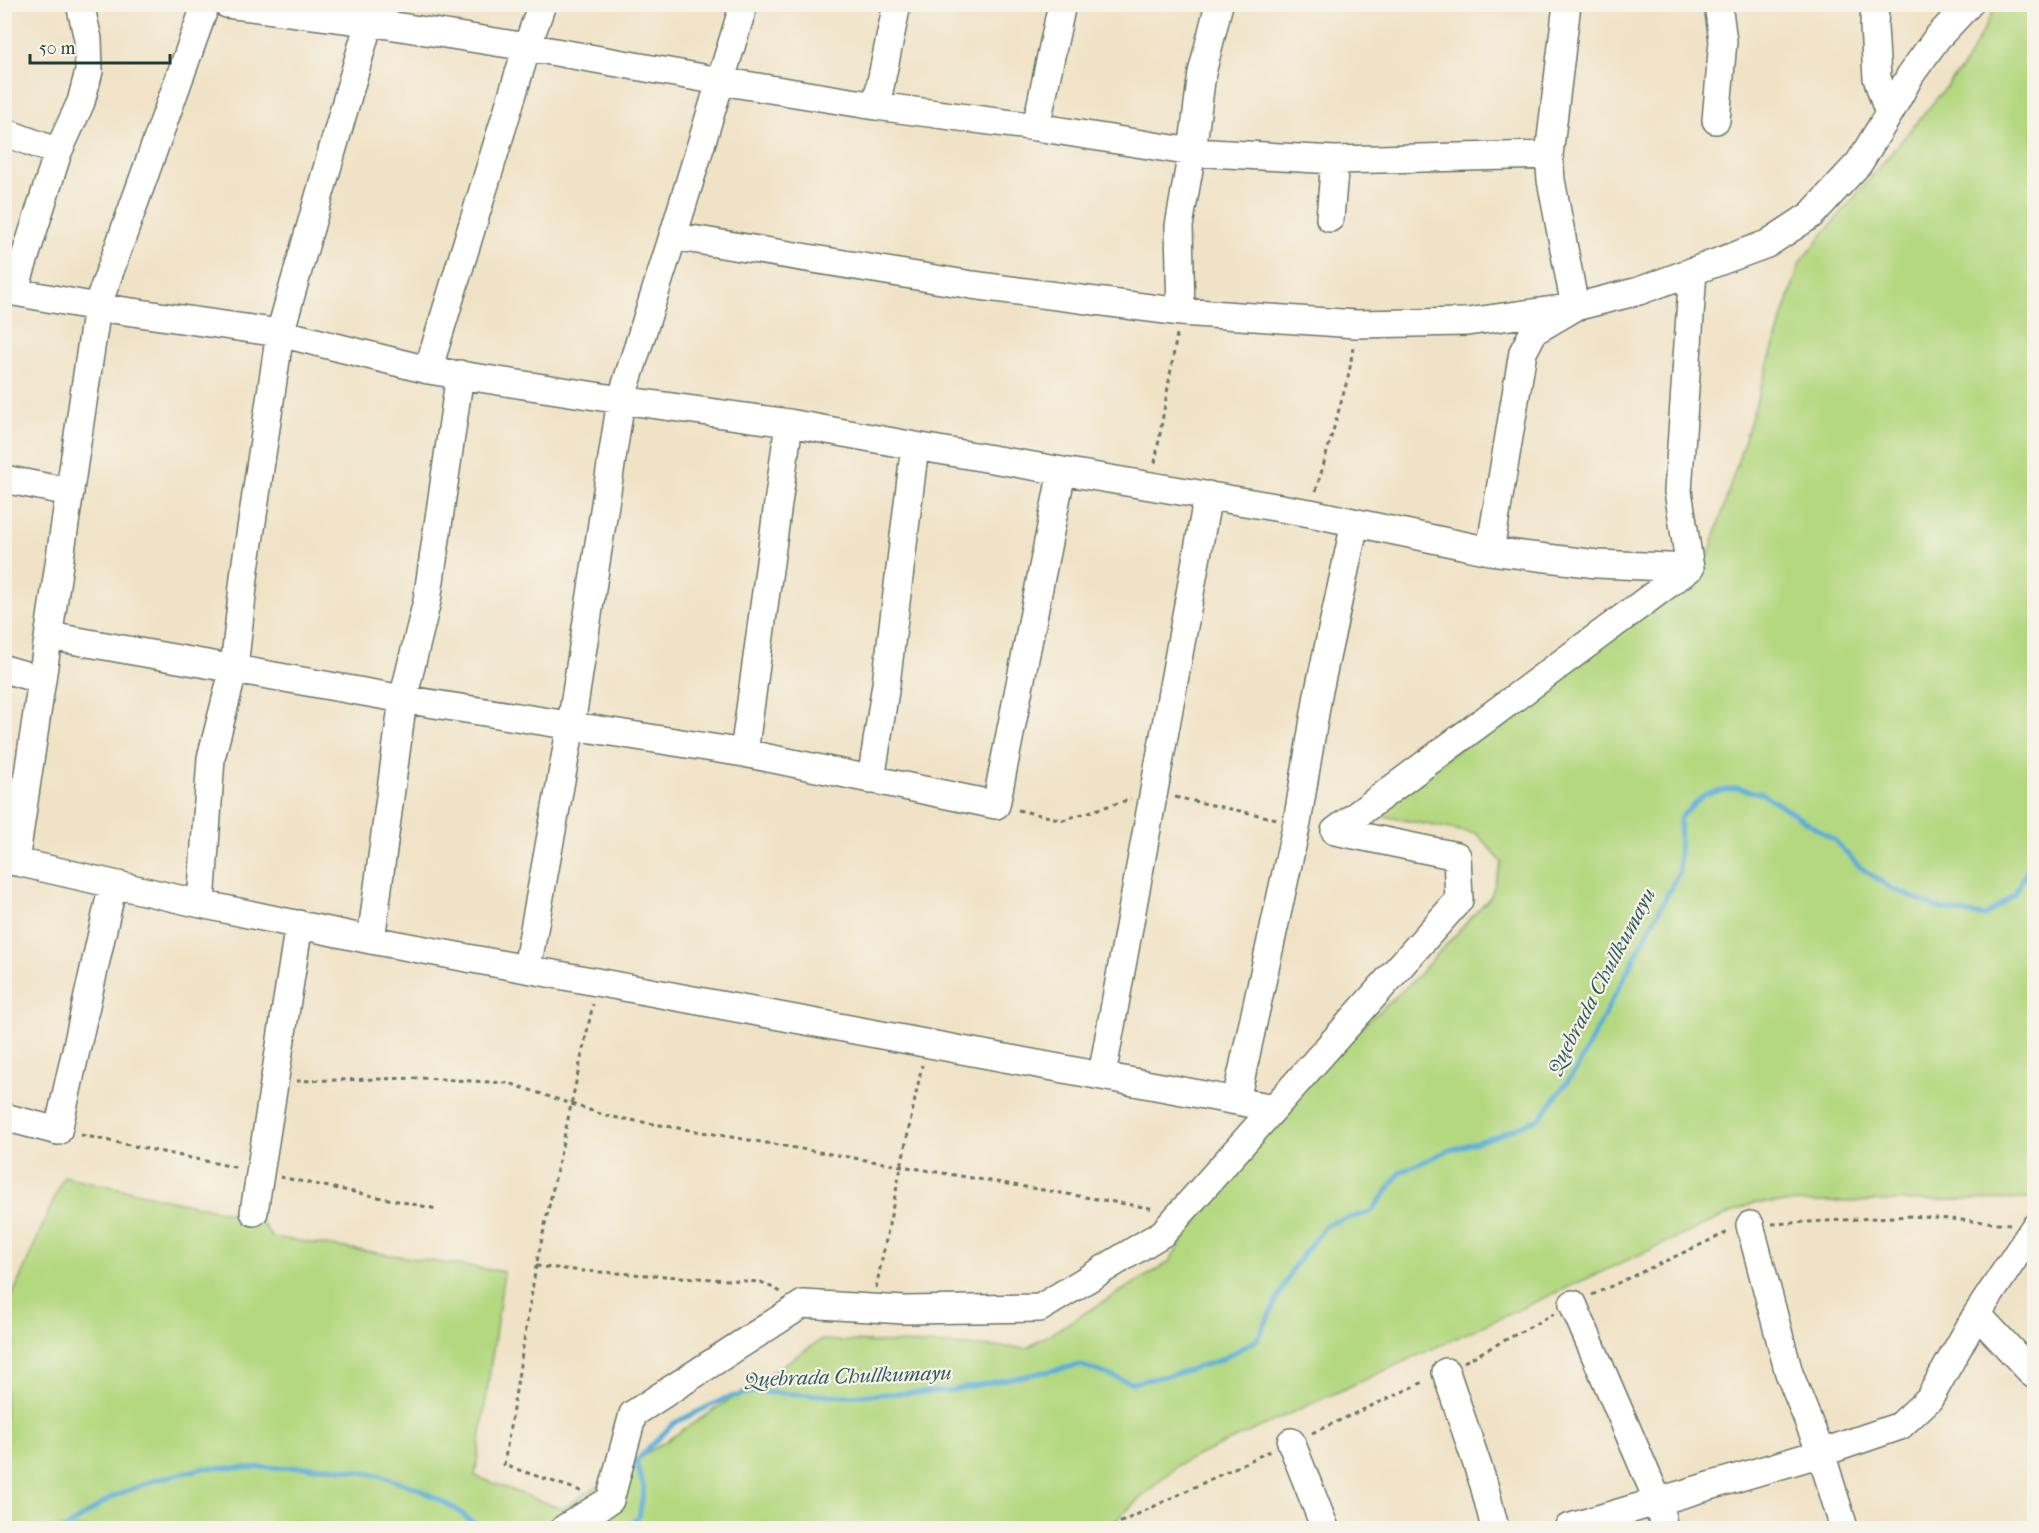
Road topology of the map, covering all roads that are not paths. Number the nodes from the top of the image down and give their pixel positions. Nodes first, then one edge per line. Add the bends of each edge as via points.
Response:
1 (80, 4) edge
2 (206, 4) edge
3 (227, 4) edge
4 (542, 4) edge
5 (744, 4) edge
6 (897, 4) edge
7 (1062, 4) edge
8 (1219, 4) edge
9 (1567, 4) edge
10 (1718, 4) edge
11 (1875, 4) edge
12 (1969, 4) edge
13 (369, 22) junction
14 (527, 47) junction
15 (720, 81) junction
16 (876, 106) junction
17 (1889, 114) junction
18 (1716, 120) dead end
19 (1036, 127) junction
20 (4, 132) edge
21 (58, 152) junction
22 (1192, 152) junction
23 (1549, 155) junction
24 (1335, 160) junction
25 (1330, 218) dead end
26 (673, 236) junction
27 (1693, 271) junction
28 (9, 291) edge
29 (97, 307) junction
30 (1575, 307) junction
31 (1181, 312) junction
32 (280, 333) junction
33 (428, 370) junction
34 (460, 374) junction
35 (621, 400) junction
36 (789, 423) junction
37 (915, 446) junction
38 (1062, 471) junction
39 (4, 479) edge
40 (70, 492) junction
41 (1208, 495) junction
42 (1354, 523) junction
43 (1490, 551) junction
44 (1690, 568) junction
45 (49, 636) junction
46 (234, 668) junction
47 (4, 669) edge
48 (42, 680) junction
49 (403, 699) junction
50 (571, 725) junction
51 (744, 753) junction
52 (871, 780) junction
53 (10, 861) edge
54 (113, 884) junction
55 (201, 904) junction
56 (299, 924) junction
57 (371, 939) junction
58 (527, 968) junction
59 (1102, 1075) junction
60 (1236, 1100) junction
61 (1274, 1107) junction
62 (4, 1117) edge
63 (254, 1212) dead end
64 (1750, 1226) dead end
65 (2034, 1228) edge
66 (1573, 1304) dead end
67 (1977, 1314) junction
68 (1446, 1372) dead end
69 (2034, 1374) edge
70 (1291, 1442) dead end
71 (1821, 1453) junction
72 (1658, 1501) junction
73 (565, 1528) edge
74 (1325, 1528) edge
75 (1495, 1528) edge
76 (1568, 1528) edge
77 (1664, 1528) edge
78 (1844, 1528) edge

1 - 21 street via 90,71 81,102
2 - 29 street
3 - 13 street
4 - 14 street
5 - 15 street
6 - 16 street
7 - 19 street
8 - 22 street via 1202,73
9 - 23 street
10 - 18 street via 1723,41
11 - 17 street via 1877,78
12 - 17 street via 1937,38
13 - 14 street
13 - 32 street
14 - 15 street
14 - 33 street
15 - 16 street
15 - 26 street
16 - 19 street
17 - 27 street via 1859,163 1811,215 1767,244
19 - 22 street
20 - 21 street
21 - 28 street
22 - 24 street
22 - 31 street via 1179,226
23 - 24 street
23 - 30 street
24 - 25 street
26 - 31 street via 972,285
26 - 35 street
27 - 30 street via 1639,291
27 - 44 street via 1678,491
28 - 29 street
29 - 32 street
29 - 40 street
30 - 31 street via 1467,322 1356,324
30 - 43 street via 1534,331 1523,352
32 - 33 street
32 - 46 street
33 - 34 street
34 - 35 street
34 - 49 street via 427,601
35 - 36 street
35 - 50 street
36 - 37 street
36 - 51 street
37 - 38 street
37 - 52 street
38 - 41 street
38 - 52 street via 996,805
39 - 40 street
40 - 45 street
41 - 42 street
41 - 59 street
42 - 43 street
42 - 60 street via 1318,695 1297,823
43 - 44 street via 1597,564
44 - 61 street via 1335,831 1457,856 1459,900
45 - 46 street
45 - 48 street
46 - 49 street
46 - 55 street via 211,758
47 - 48 street
48 - 53 street
49 - 50 street
49 - 57 street
50 - 51 street
50 - 58 street
51 - 52 street
53 - 54 street
54 - 55 street
54 - 62 street via 58,1131
55 - 56 street
56 - 57 street
56 - 63 street
57 - 58 street
58 - 59 street
59 - 60 street
60 - 61 street
61 - 73 street via 1162,1233 1041,1308 904,1310 803,1304 633,1414 610,1500
64 - 71 street via 1789,1373
65 - 67 street
66 - 72 street
67 - 69 street
67 - 71 street via 1929,1399 1900,1426
68 - 75 street
70 - 74 street
71 - 72 street
71 - 78 street
72 - 76 street
72 - 77 street

